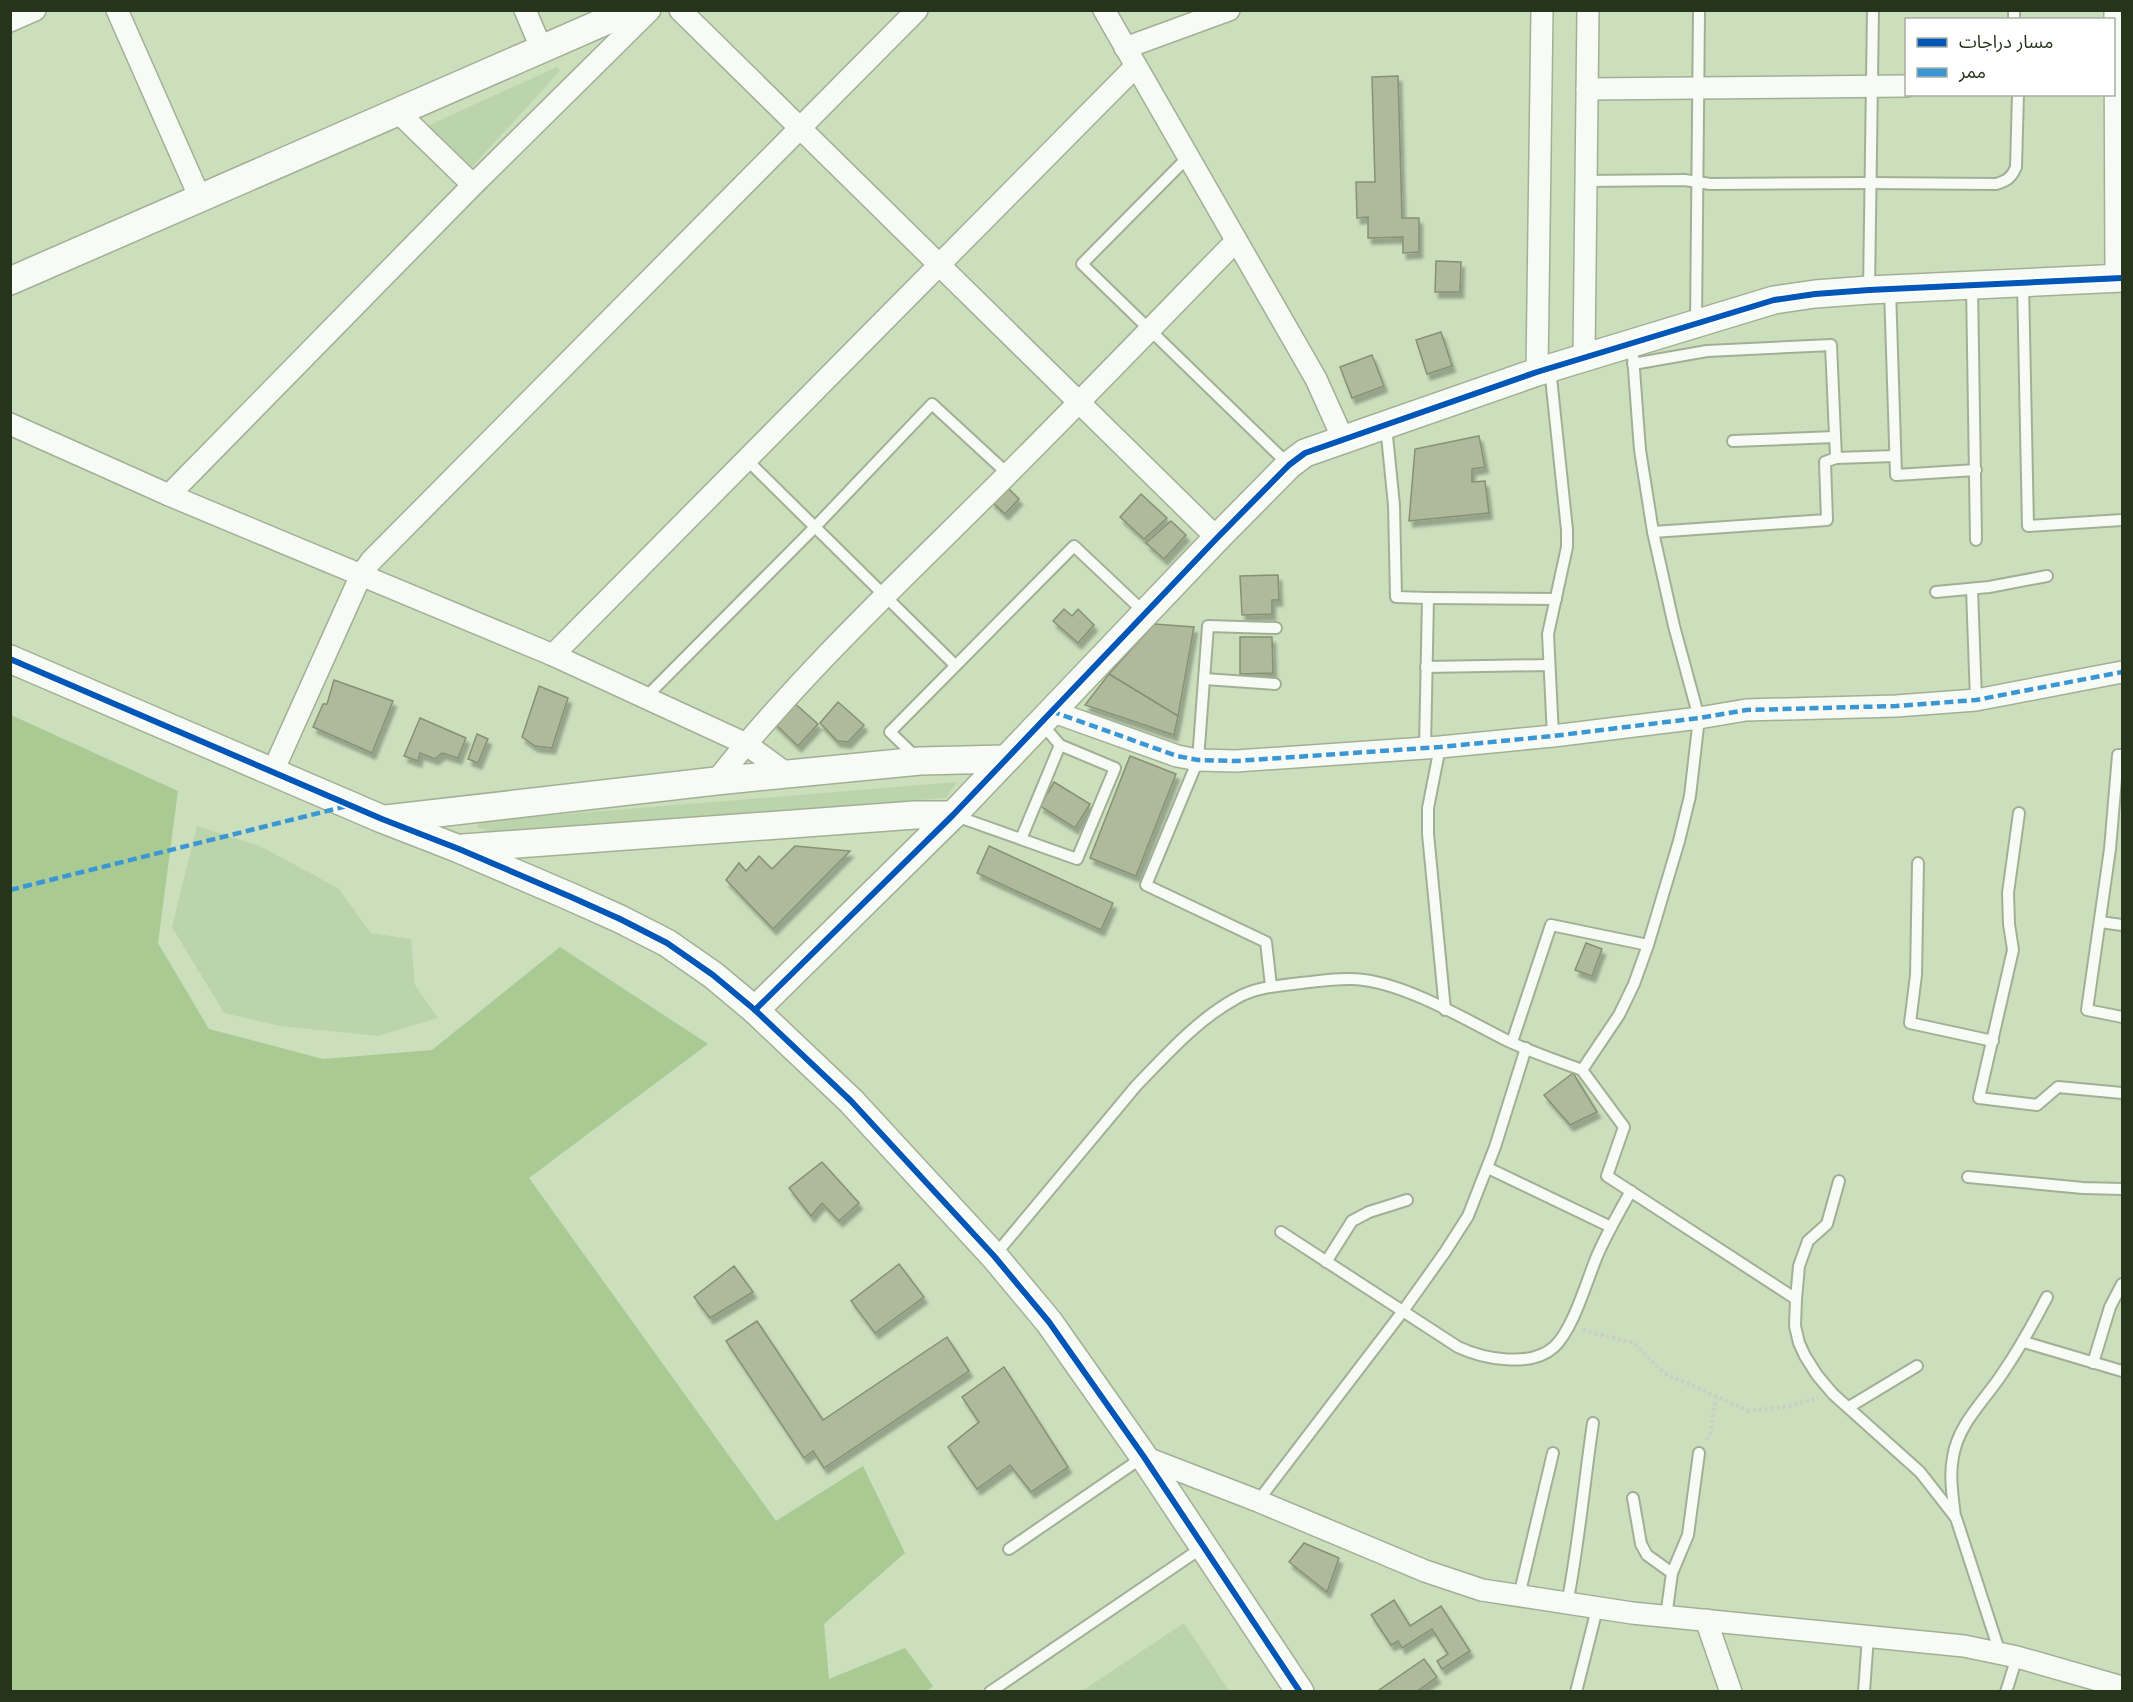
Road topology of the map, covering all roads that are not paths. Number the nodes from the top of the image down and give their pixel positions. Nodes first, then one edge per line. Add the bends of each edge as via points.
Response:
1 (35, 10) edge
2 (117, 10) edge
3 (525, 10) edge
4 (631, 10) edge
5 (650, 10) edge
6 (680, 10) edge
7 (917, 10) edge
8 (1104, 10) edge
9 (1230, 10) edge
10 (1542, 10) edge
11 (1588, 10) edge
12 (1699, 10) edge
13 (1873, 10) edge
14 (2115, 10) edge
15 (10, 21) edge
16 (542, 50) junction
17 (1131, 57) junction
18 (1872, 86) junction
19 (1905, 86) edge
20 (2115, 86) edge
21 (1698, 88) junction
22 (1587, 89) junction
23 (2018, 96) edge
24 (399, 113) junction
25 (801, 129) junction
26 (1188, 157) junction
27 (1584, 181) junction
28 (1696, 183) junction
29 (1870, 183) junction
30 (473, 185) junction
31 (200, 198) junction
32 (1236, 241) junction
33 (939, 266) junction
34 (2119, 277) edge
35 (10, 281) edge
36 (2023, 283) junction
37 (1972, 285) junction
38 (1879, 290) junction
39 (1696, 323) junction
40 (1149, 329) junction
41 (1632, 353) junction
42 (1584, 357) junction
43 (1544, 369) junction
44 (1078, 402) junction
45 (1386, 423) junction
46 (10, 424) edge
47 (1835, 437) junction
48 (1343, 439) junction
49 (1733, 441) dead end
50 (1895, 456) junction
51 (1836, 458) junction
52 (747, 460) junction
53 (1289, 465) junction
54 (1976, 470) junction
55 (1008, 474) junction
56 (169, 495) junction
57 (2122, 520) edge
58 (815, 527) junction
59 (1653, 532) junction
60 (1217, 538) junction
61 (1976, 540) dead end
62 (361, 575) junction
63 (2047, 576) dead end
64 (1972, 589) junction
65 (1936, 592) dead end
66 (884, 596) junction
67 (1428, 598) junction
68 (1556, 599) junction
69 (1145, 613) junction
70 (1276, 628) dead end
71 (553, 655) junction
72 (10, 659) edge
73 (955, 665) junction
74 (1549, 665) junction
75 (1426, 667) junction
76 (2122, 672) edge
77 (1205, 679) junction
78 (1275, 684) dead end
79 (645, 698) junction
80 (1976, 700) junction
81 (1046, 717) junction
82 (1699, 718) junction
83 (1552, 736) junction
84 (746, 744) junction
85 (1060, 745) junction
86 (1433, 747) junction
87 (2122, 755) edge
88 (1005, 759) junction
89 (1198, 760) junction
90 (920, 761) junction
91 (273, 771) junction
92 (788, 774) junction
93 (716, 781) junction
94 (2019, 813) dead end
95 (953, 815) junction
96 (382, 819) junction
97 (1021, 839) junction
98 (459, 849) junction
99 (1918, 863) dead end
100 (2100, 922) junction
101 (2122, 925) edge
102 (1648, 945) junction
103 (1271, 986) junction
104 (755, 1010) junction
105 (1445, 1010) junction
106 (2122, 1017) edge
107 (1992, 1041) junction
108 (1512, 1042) junction
109 (1526, 1048) junction
110 (1582, 1070) junction
111 (2122, 1093) edge
112 (1488, 1168) junction
113 (1968, 1177) dead end
114 (1839, 1181) dead end
115 (2122, 1189) edge
116 (1631, 1191) junction
117 (1407, 1200) dead end
118 (1611, 1227) junction
119 (1281, 1232) dead end
120 (994, 1256) junction
121 (1326, 1262) junction
122 (2122, 1284) edge
123 (2047, 1297) dead end
124 (1796, 1299) junction
125 (1403, 1311) junction
126 (2024, 1342) junction
127 (2092, 1363) junction
128 (1917, 1366) dead end
129 (2122, 1371) edge
130 (1850, 1407) junction
131 (1593, 1423) dead end
132 (1553, 1453) dead end
133 (1699, 1453) road end
134 (1144, 1457) junction
135 (1633, 1498) dead end
136 (1258, 1501) junction
137 (1956, 1518) junction
138 (1204, 1546) junction
139 (1010, 1549) dead end
140 (1672, 1573) junction
141 (1519, 1596) junction
142 (1568, 1604) junction
143 (1598, 1609) junction
144 (1666, 1617) junction
145 (1706, 1620) junction
146 (1868, 1636) junction
147 (2008, 1655) junction
148 (2111, 1687) edge
149 (990, 1692) edge
150 (1300, 1692) edge
151 (1576, 1692) edge
152 (1731, 1692) edge
153 (1864, 1692) edge
154 (2006, 1692) edge

1 - 15 street
2 - 31 street
3 - 16 street
4 - 16 street
5 - 30 street
6 - 25 street
7 - 25 street
8 - 17 street
9 - 17 street
10 - 43 street
11 - 22 street
12 - 21 lane
13 - 18 lane
14 - 20 street
16 - 24 street
17 - 26 street
17 - 33 street
18 - 19 street
18 - 21 street
18 - 29 lane
20 - 34 street
21 - 22 street
21 - 28 lane
22 - 27 street
23 - 29 lane via 2016,167 2005,182
24 - 30 street
24 - 31 street
25 - 33 street
25 - 62 street
26 - 32 street
26 - 40 lane via 1082,264
27 - 28 lane
27 - 42 street
28 - 29 lane
28 - 39 lane
29 - 38 lane
30 - 56 street
31 - 35 street
32 - 40 street
32 - 48 street via 1316,379
33 - 44 street
33 - 52 street
34 - 36 street
36 - 37 street
36 - 57 lane via 2028,526
37 - 38 street
37 - 54 lane
38 - 39 street via 1774,300
38 - 50 lane
39 - 41 street
40 - 44 street
40 - 53 lane
41 - 42 street
41 - 47 lane via 1831,345
41 - 59 lane via 1640,450
42 - 43 street
43 - 45 street
43 - 68 lane via 1567,530
44 - 55 street
44 - 60 street
45 - 48 street
45 - 67 lane via 1394,506 1396,597
46 - 56 street
47 - 49 lane
47 - 51 lane
48 - 53 street via 1305,453
50 - 51 lane
50 - 54 lane via 1896,475
51 - 59 lane via 1825,462 1827,520
52 - 58 lane
52 - 71 street
53 - 60 street
54 - 61 lane
55 - 58 lane via 933,404
55 - 66 street
56 - 62 street
58 - 66 lane
58 - 79 lane
59 - 82 lane
60 - 69 street
62 - 71 street
62 - 91 street
63 - 64 lane
64 - 65 lane
64 - 80 lane
66 - 73 lane
66 - 84 street
67 - 68 lane
67 - 75 lane
68 - 74 lane via 1548,634
69 - 73 lane via 1074,546
69 - 81 street
70 - 77 lane via 1208,627
71 - 79 street
72 - 91 street
73 - 90 lane via 890,732
74 - 75 lane
74 - 83 lane
75 - 86 lane
76 - 80 street
77 - 78 lane
77 - 89 lane
79 - 84 street
80 - 82 street via 1746,710
81 - 85 lane
81 - 88 street
81 - 89 street
82 - 83 street
82 - 102 lane via 1690,796
83 - 86 street
84 - 92 street
84 - 93 street
85 - 97 lane
85 - 97 lane via 1115,768 1077,859
86 - 89 street via 1236,761
86 - 105 lane via 1428,834
87 - 100 lane via 2118,755
88 - 90 street
88 - 95 street
89 - 103 lane via 1146,885 1266,942
90 - 92 street
91 - 96 street
92 - 93 street
93 - 96 street
94 - 107 lane via 2008,893 2013,950
95 - 97 lane
95 - 98 street
95 - 104 street
96 - 98 street
98 - 104 street via 601,910 667,944
99 - 107 lane via 1916,975 1910,1023
100 - 101 lane
100 - 106 lane via 2087,1010
102 - 108 lane via 1551,925
102 - 110 lane via 1619,1015
103 - 105 lane via 1363,979 1390,985
103 - 120 lane via 1235,999 1183,1039 1136,1086
104 - 120 street via 851,1101
105 - 108 lane
107 - 111 lane via 1979,1098 2037,1105 2058,1087
108 - 109 lane
109 - 110 lane
109 - 112 lane
110 - 116 lane via 1624,1127 1607,1176
112 - 118 lane
112 - 125 lane via 1468,1216
113 - 115 lane
114 - 124 lane via 1827,1224 1808,1241 1799,1266
116 - 118 lane
116 - 124 lane
117 - 121 lane via 1352,1221
118 - 125 lane via 1564,1334 1553,1348 1536,1356 1493,1359 1476,1355
119 - 121 lane
120 - 134 street via 1049,1322
121 - 125 lane
122 - 127 lane via 2110,1307
123 - 126 lane
124 - 130 lane via 1795,1326 1805,1356 1833,1394
125 - 136 lane
126 - 127 lane
126 - 137 lane via 1959,1437 1952,1476
127 - 129 lane
128 - 130 lane
130 - 137 lane via 1920,1472
131 - 142 lane
132 - 141 lane
133 - 140 lane via 1688,1535
134 - 136 street
134 - 138 street
134 - 139 lane
135 - 140 lane via 1641,1544 1647,1555
136 - 141 street via 1425,1571 1482,1590
137 - 147 lane
138 - 149 lane
138 - 150 street
140 - 144 lane
141 - 142 street
142 - 143 street
143 - 144 street
143 - 151 lane
144 - 145 street
145 - 146 street
145 - 152 street
146 - 147 street via 1964,1646
146 - 153 lane
147 - 148 street
147 - 154 lane

